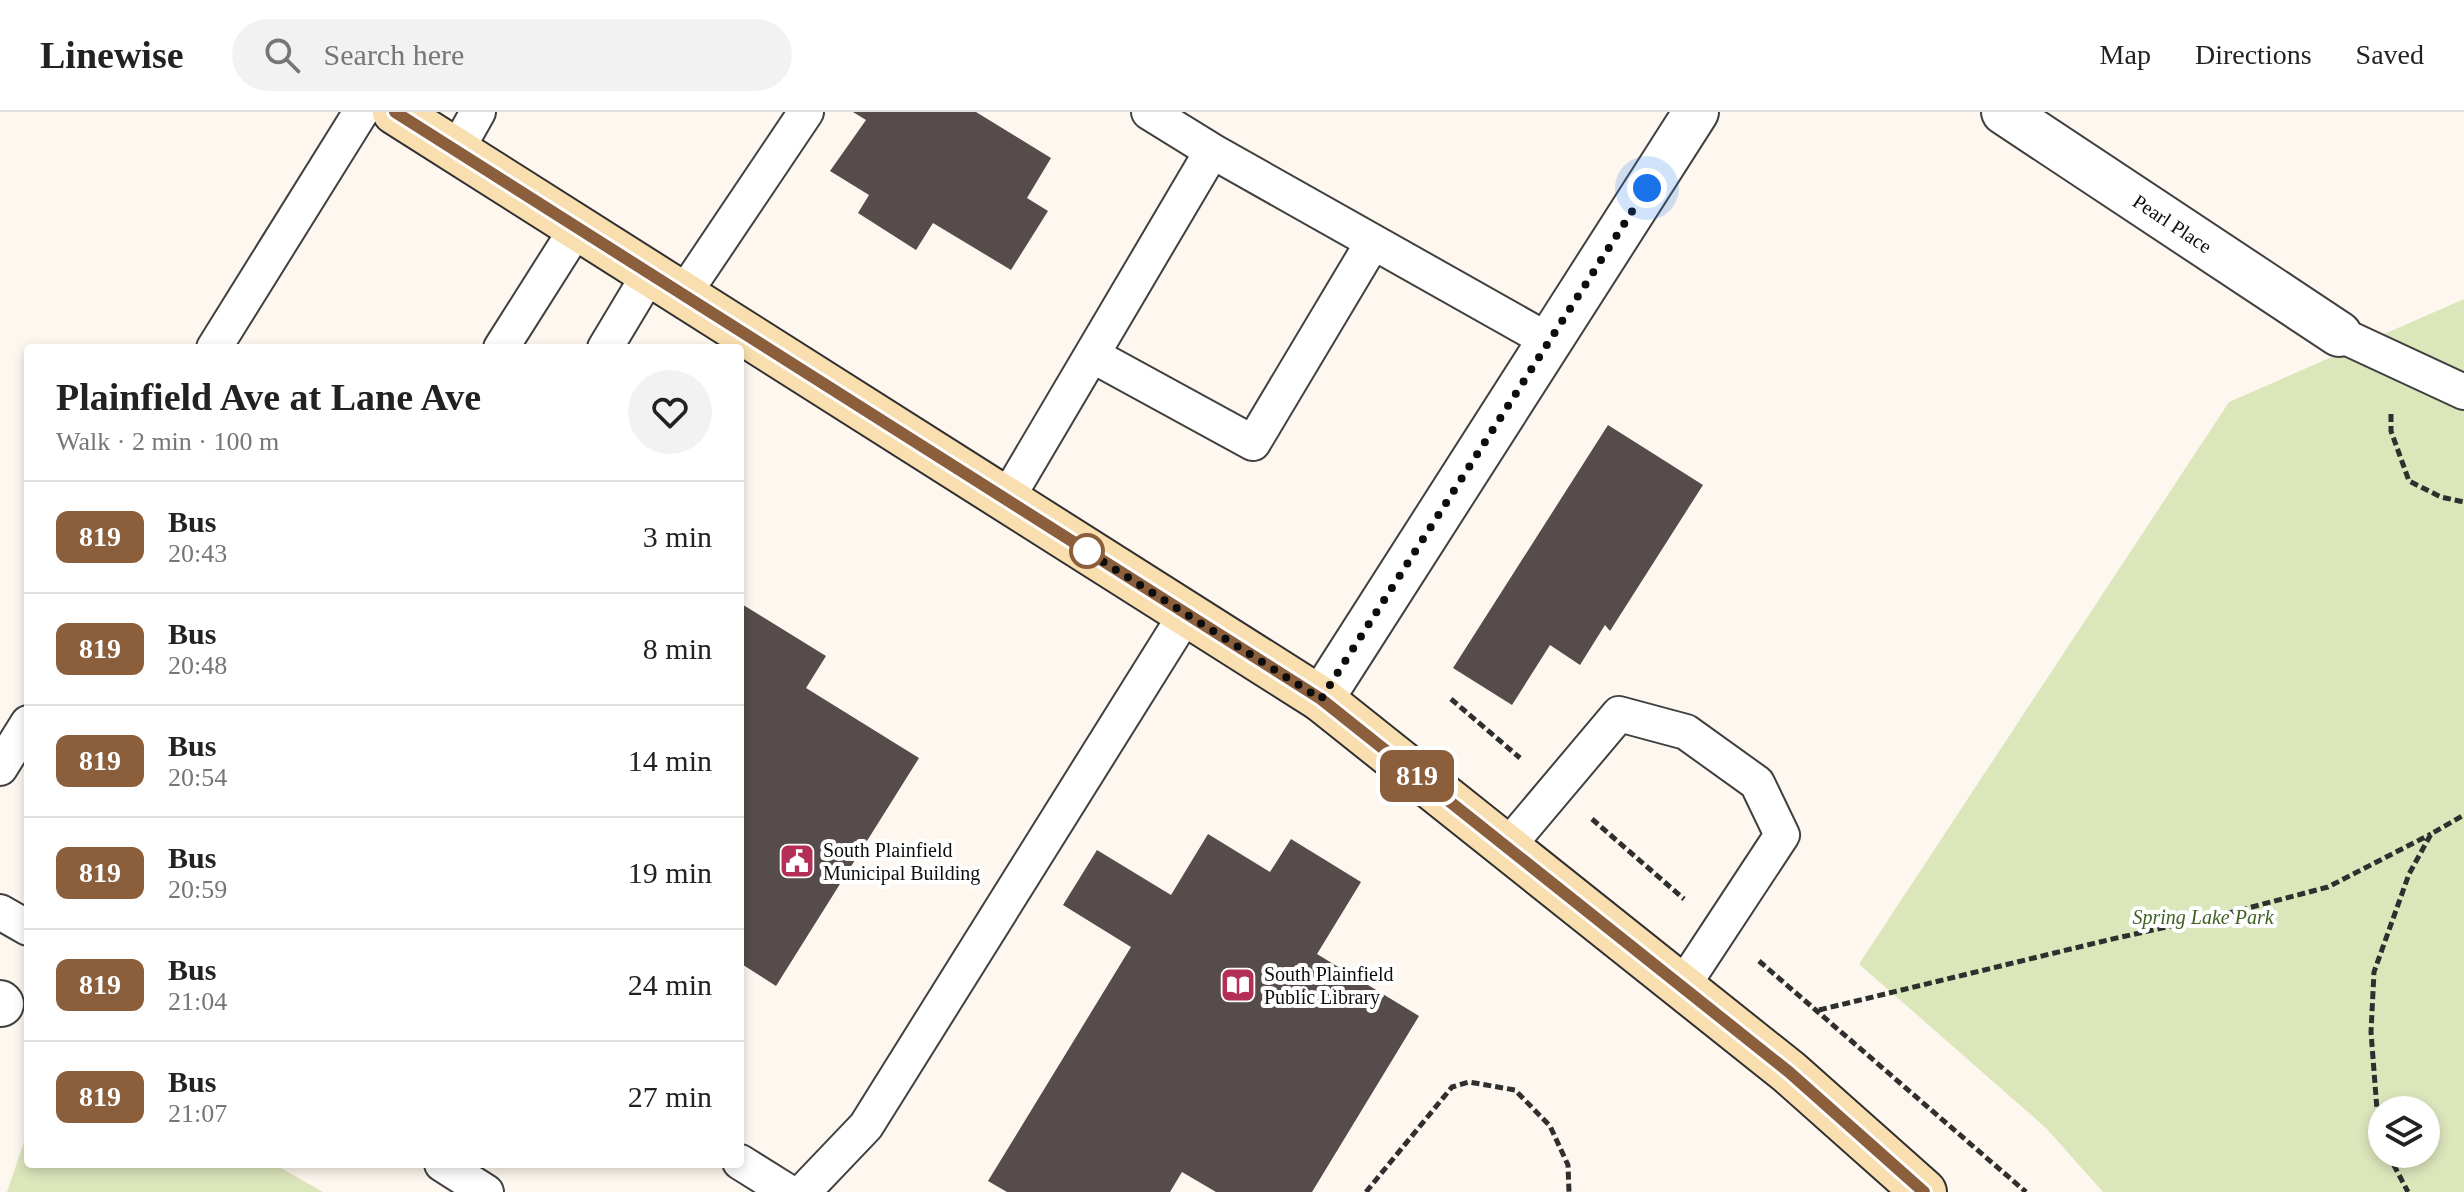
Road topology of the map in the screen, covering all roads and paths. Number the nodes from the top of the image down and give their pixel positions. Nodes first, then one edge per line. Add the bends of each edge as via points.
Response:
1 (361, 112) edge
2 (395, 112) edge
3 (478, 112) edge
4 (806, 112) edge
5 (1149, 112) edge
6 (1696, 112) edge
7 (2004, 112) edge
8 (456, 151) junction
9 (1212, 151) junction
10 (577, 228) junction
11 (1373, 242) junction
12 (666, 284) junction
13 (2339, 334) joint
14 (1549, 341) junction
15 (216, 344) edge
16 (504, 344) edge
17 (609, 344) edge
18 (1092, 355) junction
19 (2389, 357) junction
20 (2464, 392) edge
21 (1006, 500) junction
22 (2464, 502) edge
23 (1186, 614) junction
24 (1321, 699) junction
25 (24, 729) edge
26 (0, 768) edge
27 (2464, 815) edge
28 (2431, 834) junction
29 (1507, 847) junction
30 (0, 912) edge
31 (24, 926) edge
32 (1682, 987) junction
33 (1818, 1010) dead end
34 (2376, 1096) edge
35 (744, 1164) edge
36 (448, 1168) edge
37 (2395, 1168) edge
38 (486, 1192) edge
39 (788, 1192) edge
40 (803, 1192) edge
41 (1366, 1192) edge
42 (1569, 1192) edge
43 (1924, 1192) edge
44 (2408, 1192) edge

1 - 15 lane
2 - 8 street
3 - 8 lane
4 - 12 lane
5 - 9 lane
6 - 14 street
7 - 13 street, Pearl Place
8 - 10 street
9 - 11 lane
9 - 18 lane
10 - 12 street
10 - 16 lane
11 - 14 lane
11 - 18 lane via 1253,443
12 - 17 lane
12 - 21 street
13 - 19 lane
14 - 24 street
18 - 21 lane
19 - 20 lane
19 - 22 path via 2391,431 2409,481
21 - 23 street
23 - 24 street
23 - 40 lane via 866,1126
24 - 29 street
25 - 26 lane
27 - 28 path
28 - 33 path via 2328,887
28 - 34 path via 2409,874 2374,972
29 - 32 street
29 - 32 lane via 1619,714 1686,732 1757,783 1782,835
30 - 31 lane
32 - 43 street via 1789,1072
35 - 39 lane
36 - 38 lane
37 - 44 path
41 - 42 path via 1452,1087 1469,1082 1515,1090 1550,1126 1568,1165

